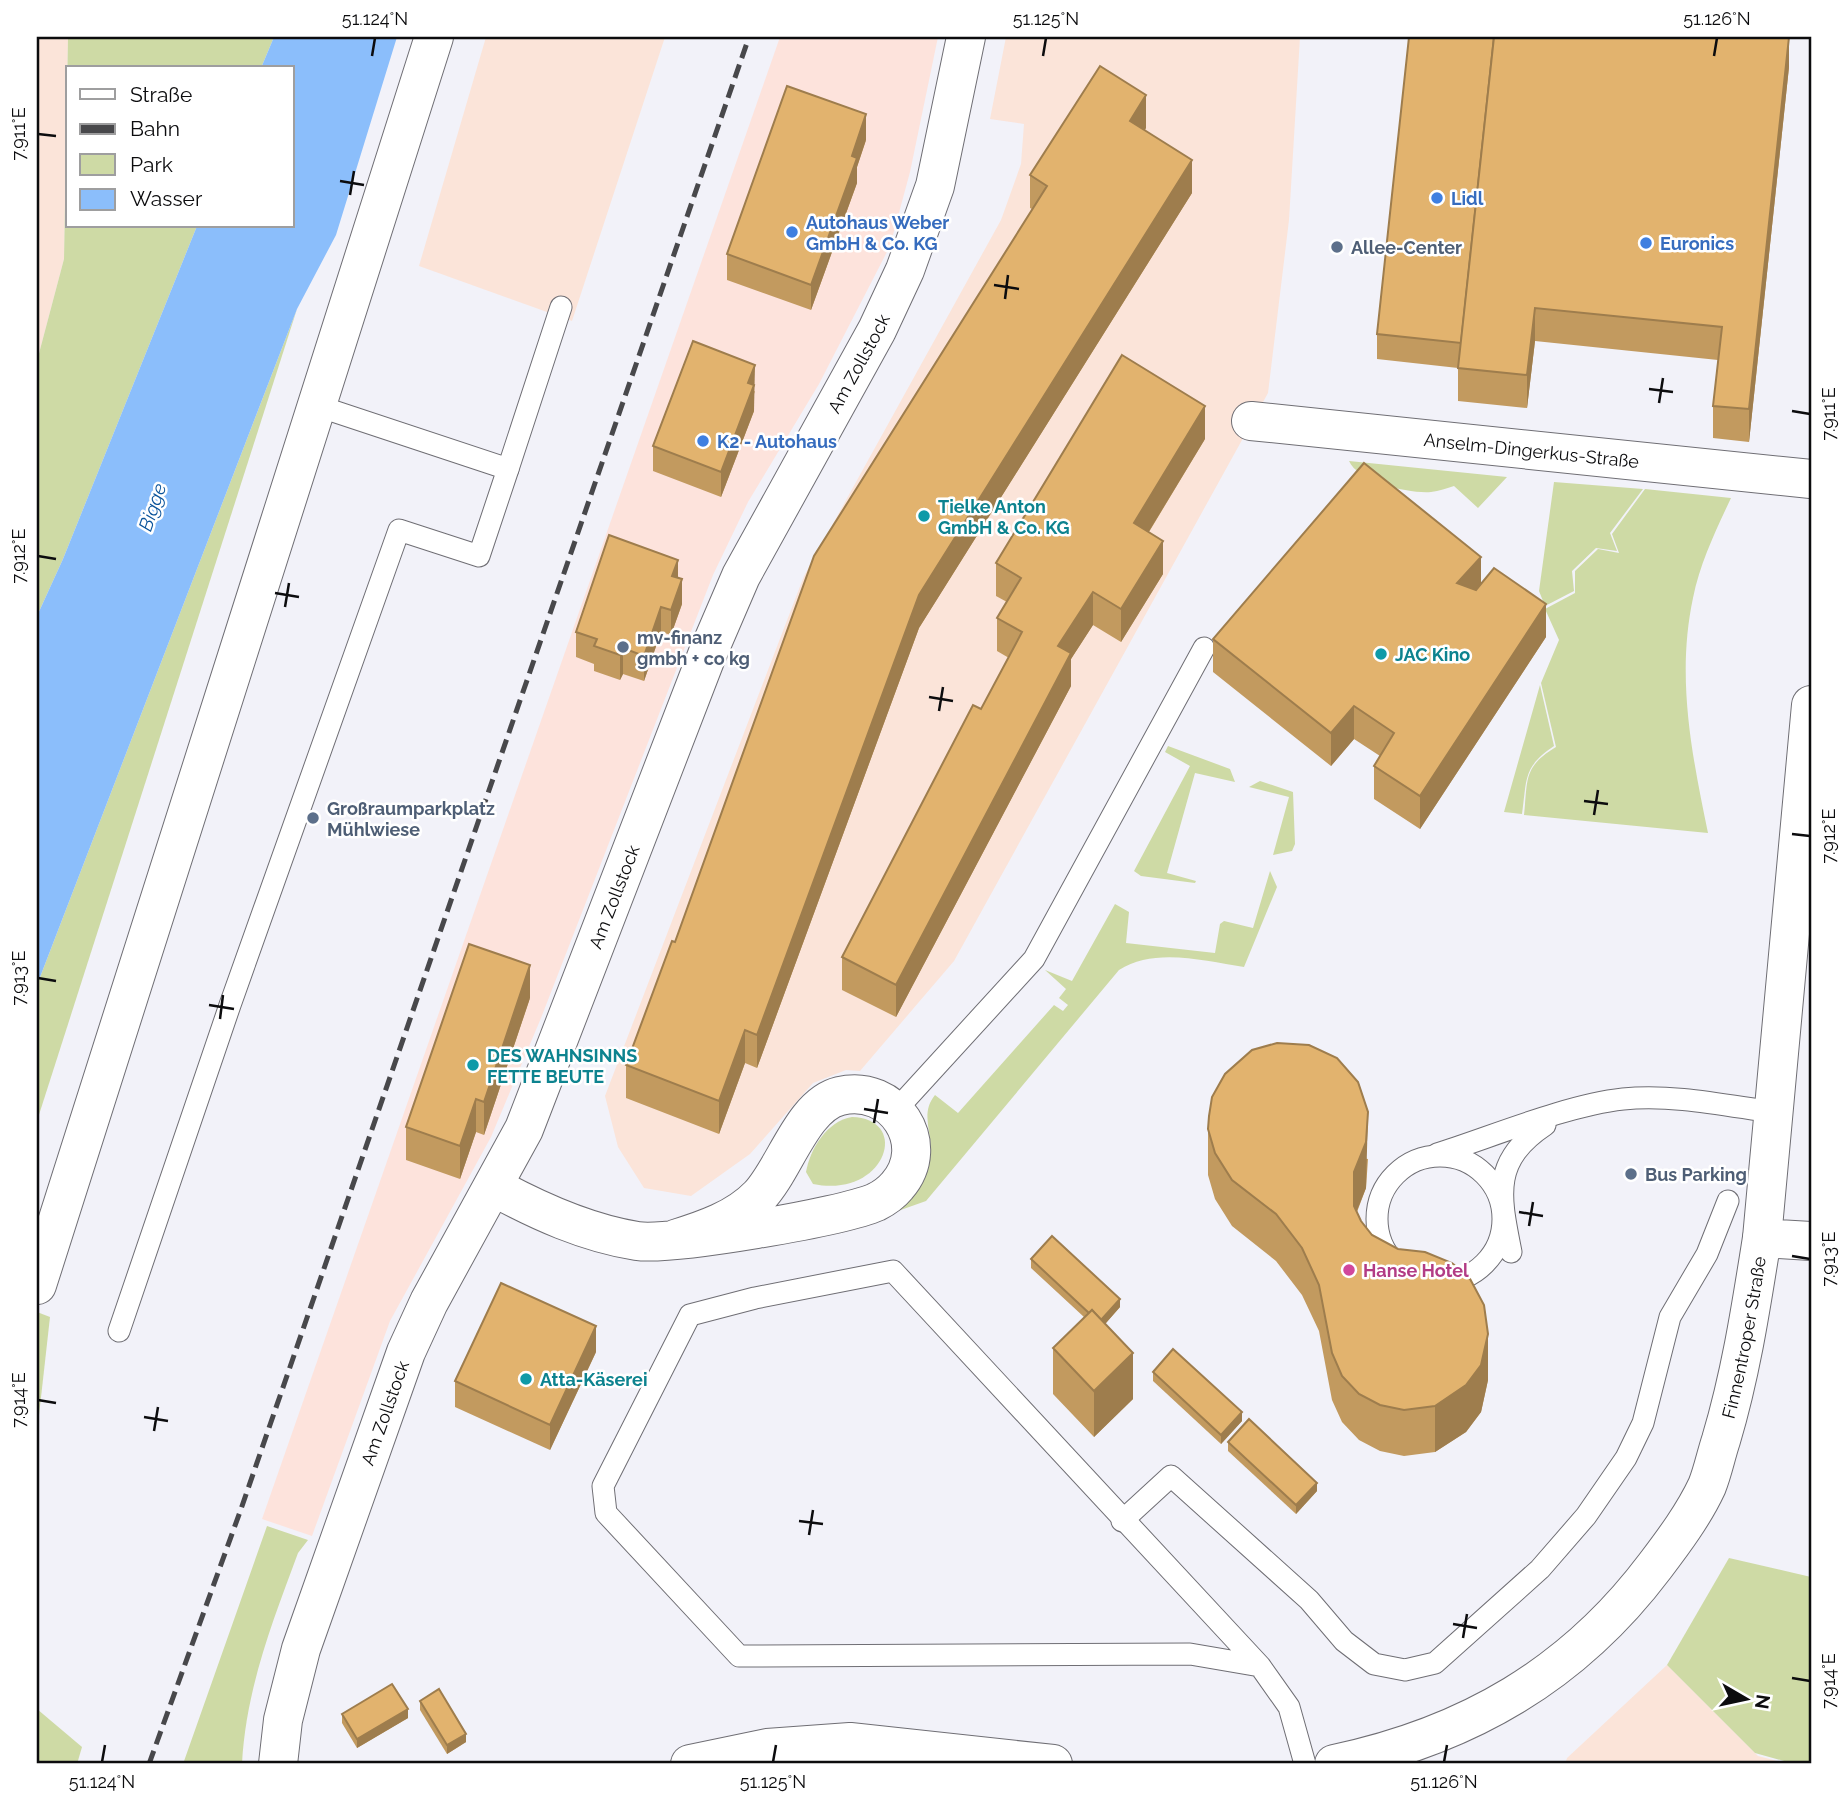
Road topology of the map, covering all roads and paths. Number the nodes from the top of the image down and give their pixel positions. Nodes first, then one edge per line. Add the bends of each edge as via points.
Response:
1 (434, 37) edge
2 (966, 37) edge
3 (561, 307) dead end
4 (318, 406) junction
5 (1251, 421) dead end
6 (508, 469) junction
7 (1811, 479) edge
8 (1204, 648) dead end
9 (1811, 705) edge
10 (896, 1110) junction
11 (1772, 1112) junction
12 (1562, 1114) junction
13 (804, 1126) junction
14 (1430, 1156) junction
15 (494, 1187) junction
16 (1728, 1201) dead end
17 (1501, 1202) junction
18 (837, 1212) junction
19 (1762, 1238) junction
20 (675, 1239) junction
21 (1811, 1241) edge
22 (1511, 1252) dead end
23 (37, 1285) edge
24 (119, 1331) dead end
25 (1122, 1521) junction
26 (1260, 1666) junction
27 (278, 1764) edge
28 (690, 1764) edge
29 (1053, 1764) edge
30 (1305, 1764) edge
31 (1334, 1764) edge

1 - 4 street
2 - 15 street, Am Zollstock via 934,186 905,270 877,330 741,576 548,1075
3 - 6 lane
4 - 6 lane
4 - 23 street
5 - 7 street, Anselm-Dingerkus-Straße
6 - 24 lane via 480,556 399,530
8 - 10 lane via 1034,959
9 - 11 street, Finnentroper Straße
10 - 13 street via 875,1098 841,1096 820,1107
10 - 18 street via 912,1145 906,1174 876,1202
11 - 12 lane via 1646,1098
11 - 19 street, Finnentroper Straße
12 - 14 lane
12 - 17 lane via 1514,1153
13 - 18 street via 789,1163 784,1196 808,1210
13 - 20 street via 756,1199 730,1217
14 - 17 lane via 1451,1156 1470,1163 1483,1173
14 - 17 lane via 1411,1163 1382,1192 1378,1232 1399,1267 1416,1278 1436,1282 1457,1280 1475,1271 1500,1240
15 - 20 street via 545,1213 602,1233 639,1241
15 - 27 street, Am Zollstock via 429,1302 402,1365 301,1649 283,1720
16 - 25 lane via 1707,1254 1670,1317 1643,1423 1626,1458 1586,1516 1540,1569 1435,1663 1405,1670 1374,1664 1344,1641 1309,1600 1171,1476
17 - 22 lane
18 - 20 street
19 - 21 street
19 - 31 street, Finnentroper Straße via 1739,1379 1707,1486 1630,1599 1569,1657 1491,1710 1417,1742
25 - 26 lane
25 - 26 lane via 893,1271 690,1315 603,1486 606,1513 739,1656 1190,1654
26 - 30 lane via 1289,1707
28 - 29 street via 767,1748 850,1742

